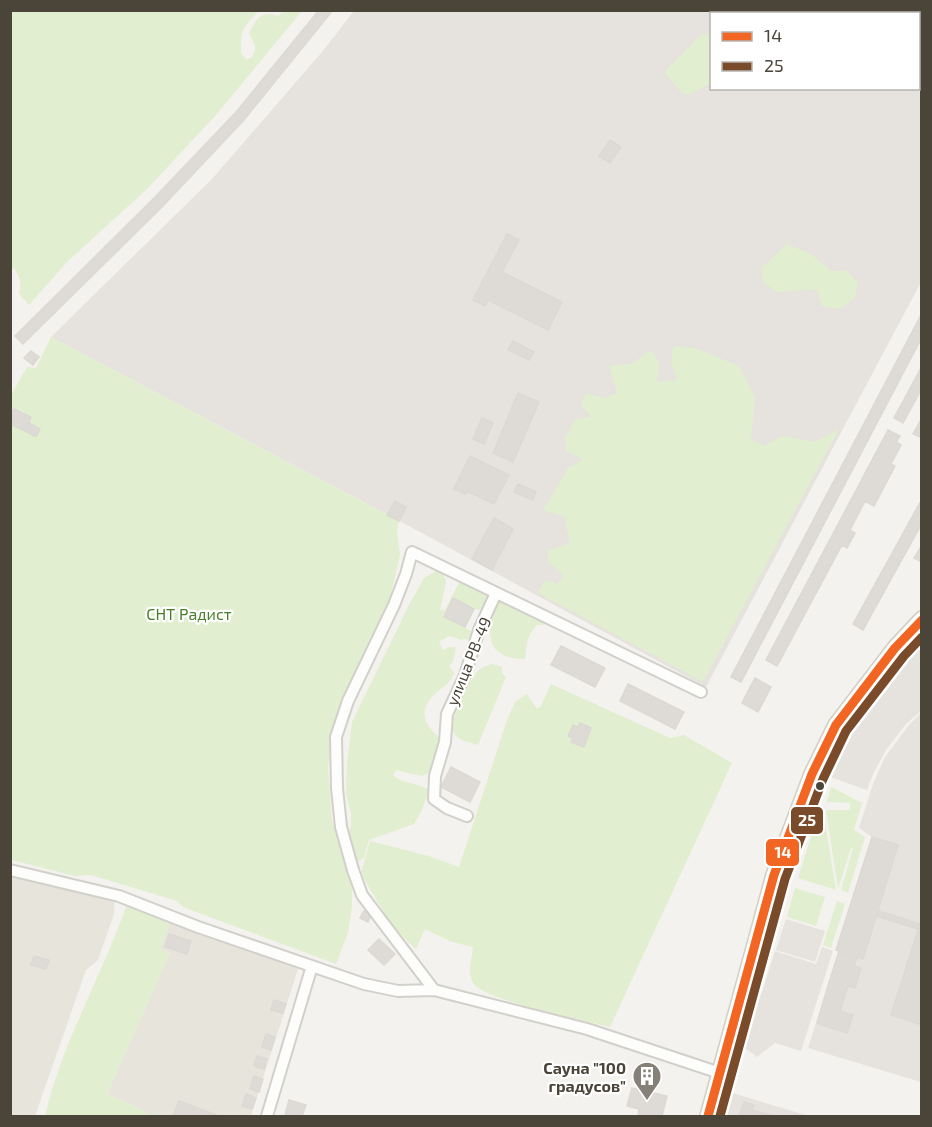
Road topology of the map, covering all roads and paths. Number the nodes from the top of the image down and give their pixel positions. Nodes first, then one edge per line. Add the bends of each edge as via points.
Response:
1 (496, 593) junction
2 (921, 619) edge
3 (701, 692) dead end
4 (467, 816) dead end
5 (10, 870) edge
6 (312, 966) junction
7 (434, 990) junction
8 (720, 1073) junction
9 (267, 1116) edge
10 (708, 1116) edge

1 - 3 street
1 - 4 street, улица РВ-49 via 447,714 445,742 435,776 434,799
1 - 7 street via 412,552 394,605 348,701 336,737 341,827 362,895
2 - 8 street via 836,725 812,774 774,875
5 - 6 street via 119,896
6 - 7 street via 363,984 398,991
6 - 9 street
7 - 8 street via 586,1029
8 - 10 street

